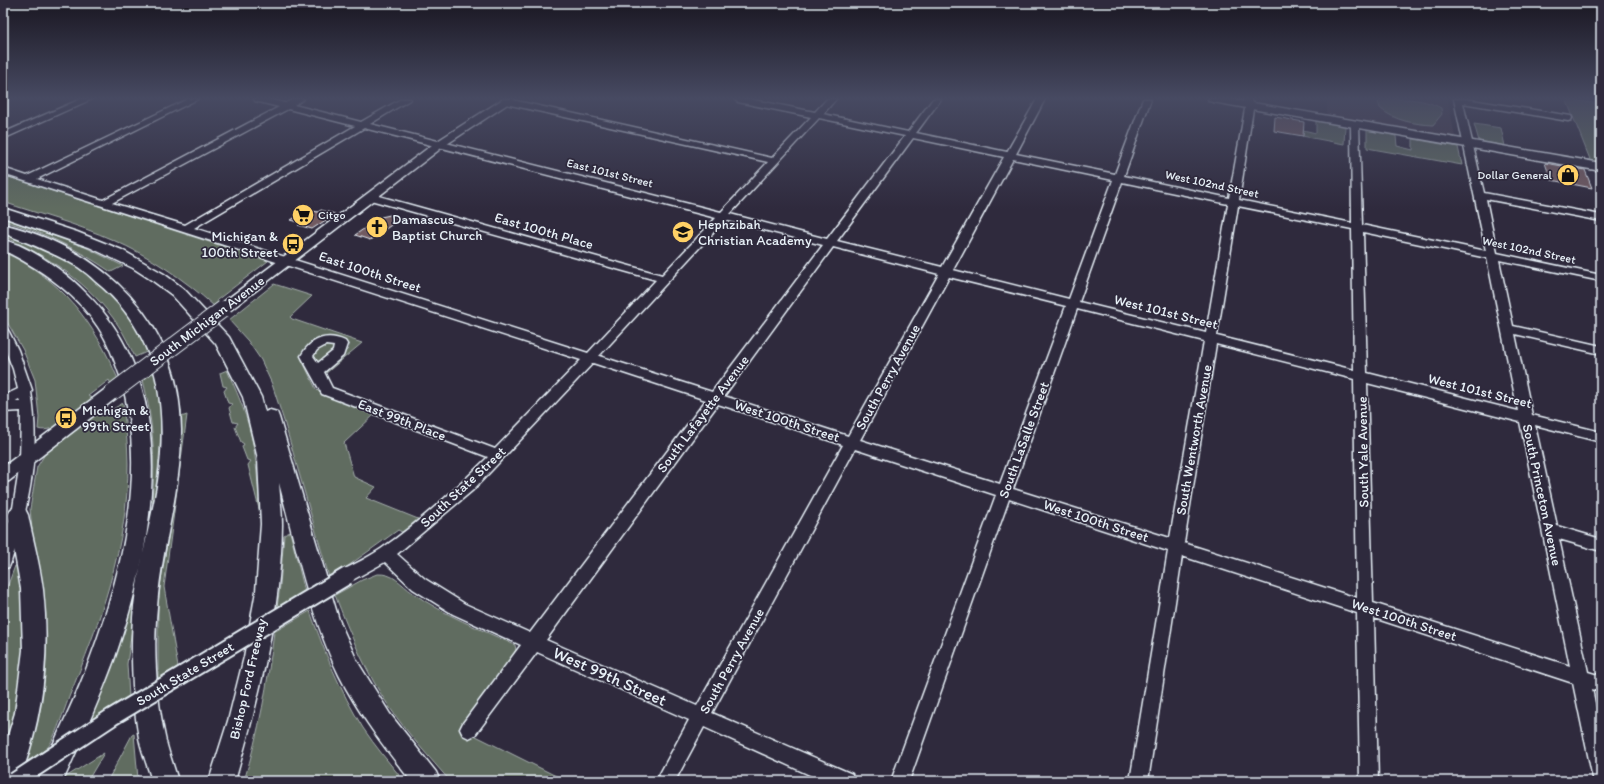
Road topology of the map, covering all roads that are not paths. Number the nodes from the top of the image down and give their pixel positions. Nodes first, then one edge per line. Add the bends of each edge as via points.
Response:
1 (911, 135) edge
2 (118, 136) edge
3 (230, 136) edge
4 (344, 136) edge
5 (405, 136) edge
6 (453, 136) edge
7 (663, 136) edge
8 (798, 136) edge
9 (914, 136) edge
10 (1021, 136) edge
11 (1133, 136) edge
12 (1245, 136) edge
13 (1355, 136) edge
14 (1421, 136) edge
15 (1467, 136) edge
16 (440, 144) junction
17 (1469, 144) junction
18 (1010, 156) junction
19 (774, 161) junction
20 (1601, 167) edge
21 (3, 171) edge
22 (1117, 178) junction
23 (28, 179) junction
24 (1480, 195) junction
25 (371, 197) junction
26 (1234, 202) junction
27 (104, 203) junction
28 (3, 212) edge
29 (723, 215) junction
30 (1601, 218) edge
31 (3, 228) edge
32 (1358, 228) junction
33 (186, 229) junction
34 (831, 242) junction
35 (3, 244) edge
36 (1492, 256) junction
37 (286, 261) junction
38 (946, 272) junction
39 (1601, 278) edge
40 (664, 279) junction
41 (1073, 304) junction
42 (1508, 329) junction
43 (4, 335) edge
44 (1211, 339) junction
45 (1601, 350) edge
46 (590, 358) junction
47 (240, 371) junction
48 (317, 371) dead end
49 (1362, 377) junction
50 (26, 390) junction
51 (715, 398) junction
52 (3, 402) edge
53 (28, 406) junction
54 (3, 407) edge
55 (1526, 418) junction
56 (1601, 437) edge
57 (852, 442) junction
58 (498, 455) junction
59 (27, 457) junction
60 (3, 476) edge
61 (1005, 491) junction
62 (18, 515) junction
63 (1550, 530) junction
64 (1601, 545) edge
65 (1176, 547) junction
66 (386, 554) junction
67 (3, 562) edge
68 (1366, 608) junction
69 (533, 642) junction
70 (1581, 677) junction
71 (1601, 684) edge
72 (701, 717) junction
73 (469, 729) dead end
74 (1601, 774) edge
75 (6, 781) edge
76 (15, 781) edge
77 (50, 781) edge
78 (165, 781) edge
79 (222, 781) edge
80 (427, 781) edge
81 (665, 781) edge
82 (845, 781) edge
83 (900, 781) edge
84 (1139, 781) edge
85 (1369, 781) edge

1 - 34 street, South Lafayette Avenue
2 - 23 street
3 - 27 street
4 - 33 street
5 - 16 street, East 101st Street
6 - 16 main road, South Michigan Avenue
7 - 19 street
8 - 19 street, South State Street
9 - 18 street, West 102nd Street
10 - 18 street, South Perry Avenue
11 - 22 street, South LaSalle Street
12 - 26 street, South Wentworth Avenue
13 - 32 street, South Yale Avenue
14 - 17 main road
15 - 17 street, South Princeton Avenue
16 - 25 main road, South Michigan Avenue
16 - 29 street, East 101st Street
17 - 20 main road
17 - 24 street, South Princeton Avenue
18 - 22 street, West 102nd Street
18 - 38 street, South Perry Avenue
19 - 29 street, South State Street
21 - 23 street, East 100th Street
22 - 26 street, West 102nd Street
22 - 41 street, South LaSalle Street
23 - 27 street, East 100th Street
24 - 30 street
24 - 36 street, South Princeton Avenue
25 - 37 main road, South Michigan Avenue
25 - 40 street, East 100th Place
26 - 32 street, West 102nd Street
26 - 44 street, South Wentworth Avenue
27 - 33 street, East 100th Street
28 - 47 highway, Bishop Ford Freeway via 108,249 134,261 158,277 199,311 222,338
29 - 34 street, West 101st Street
29 - 40 street, South State Street
31 - 78 highway via 32,237 68,254 118,290 153,338 164,371 170,401 171,439 168,478 147,593 143,666 152,738
32 - 36 street, West 102nd Street
32 - 49 street, South Yale Avenue
33 - 37 street, East 100th Street
34 - 38 street, West 101st Street
34 - 51 street, South Lafayette Avenue
35 - 77 highway via 51,270 79,293 99,316 126,365 136,403 142,447 142,482 135,536 120,598 102,659
36 - 39 street, West 102nd Street
36 - 42 street, South Princeton Avenue
37 - 46 street, East 100th Street
37 - 59 main road, South Michigan Avenue, bridge
38 - 41 street, West 101st Street
38 - 57 street, South Perry Avenue
40 - 46 street, South State Street
41 - 44 street, West 101st Street
41 - 61 street, South LaSalle Street
42 - 45 street
42 - 55 street, South Princeton Avenue
43 - 50 street via 14,352
44 - 49 street, West 101st Street
44 - 65 street, South Wentworth Avenue
46 - 51 street, West 100th Street
46 - 58 street, South State Street
47 - 79 highway, Bishop Ford Freeway via 258,417 266,447 272,513 269,577 256,656
47 - 80 highway via 261,390 328,620 348,668 381,724
48 - 58 street, East 99th Place via 327,391
49 - 55 street, West 101st Street
49 - 68 street, South Yale Avenue
50 - 52 street
50 - 53 street
51 - 57 street, West 100th Street
51 - 69 street, South Lafayette Avenue
53 - 54 street
53 - 59 street
55 - 56 street, West 101st Street
55 - 63 street, South Princeton Avenue
57 - 61 street, West 100th Street
57 - 72 street, South Perry Avenue
58 - 66 street, South State Street via 463,490
59 - 60 main road, South Michigan Avenue
59 - 62 street
61 - 65 street, West 100th Street
61 - 83 street, South LaSalle Street
62 - 67 street
62 - 75 highway via 32,589 35,650 27,713
63 - 64 street
63 - 70 street, South Princeton Avenue
65 - 68 street, West 100th Street
65 - 84 street, South Wentworth Avenue
66 - 69 street, West 99th Street via 419,584 459,609
66 - 76 street, South State Street, bridge via 112,717
68 - 70 street, West 100th Street
68 - 85 street, South Yale Avenue
69 - 72 street, West 99th Street
69 - 73 street, South Lafayette Avenue
70 - 71 street, West 100th Street
70 - 74 street, South Princeton Avenue
72 - 81 street, South Perry Avenue
72 - 82 street, West 99th Street

